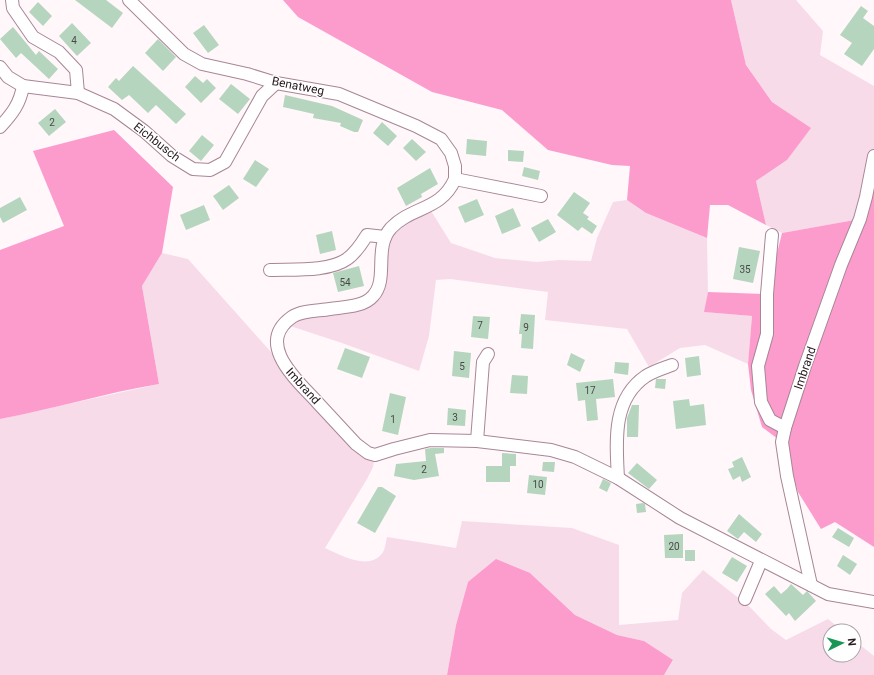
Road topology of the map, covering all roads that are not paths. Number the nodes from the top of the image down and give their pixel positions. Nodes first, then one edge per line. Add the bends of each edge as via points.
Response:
1 (12, 0) edge
2 (129, 0) edge
3 (0, 67) edge
4 (276, 84) junction
5 (23, 86) junction
6 (78, 93) junction
7 (0, 128) edge
8 (874, 156) edge
9 (455, 179) junction
10 (541, 196) dead end
11 (772, 235) dead end
12 (385, 237) junction
13 (270, 270) dead end
14 (488, 354) dead end
15 (672, 365) dead end
16 (784, 428) junction
17 (477, 441) junction
18 (618, 478) junction
19 (762, 561) junction
20 (811, 585) junction
21 (745, 599) dead end
22 (874, 602) edge

1 - 6 street via 18,17 33,37 59,52 76,70
2 - 4 street, Benatweg via 184,54 202,64 247,74
3 - 5 street via 8,77
4 - 6 street, Eichbusch via 262,96 225,162 210,170 193,169 172,156 114,109
4 - 9 street, Benatweg via 339,94 441,139 451,153
5 - 6 street, Eichbusch
5 - 7 street via 14,112
8 - 16 street, Imbrand via 860,219
9 - 10 street
9 - 12 street via 442,199 399,221
11 - 16 street via 767,294 767,334 758,366 761,402 770,420
12 - 13 street via 367,235 347,260 325,268
12 - 17 street, Imbrand via 380,255 378,288 373,297 361,304 292,316 284,324 278,338 283,364 356,444 368,453 375,455 430,440
14 - 17 street via 483,362
15 - 18 street via 647,375 632,388 624,401 616,439
16 - 20 street, Imbrand via 784,459
17 - 18 street, Imbrand via 551,450 575,457
18 - 19 street, Imbrand via 680,518
19 - 20 street, Imbrand
19 - 21 street
20 - 22 street, Imbrand via 828,594

